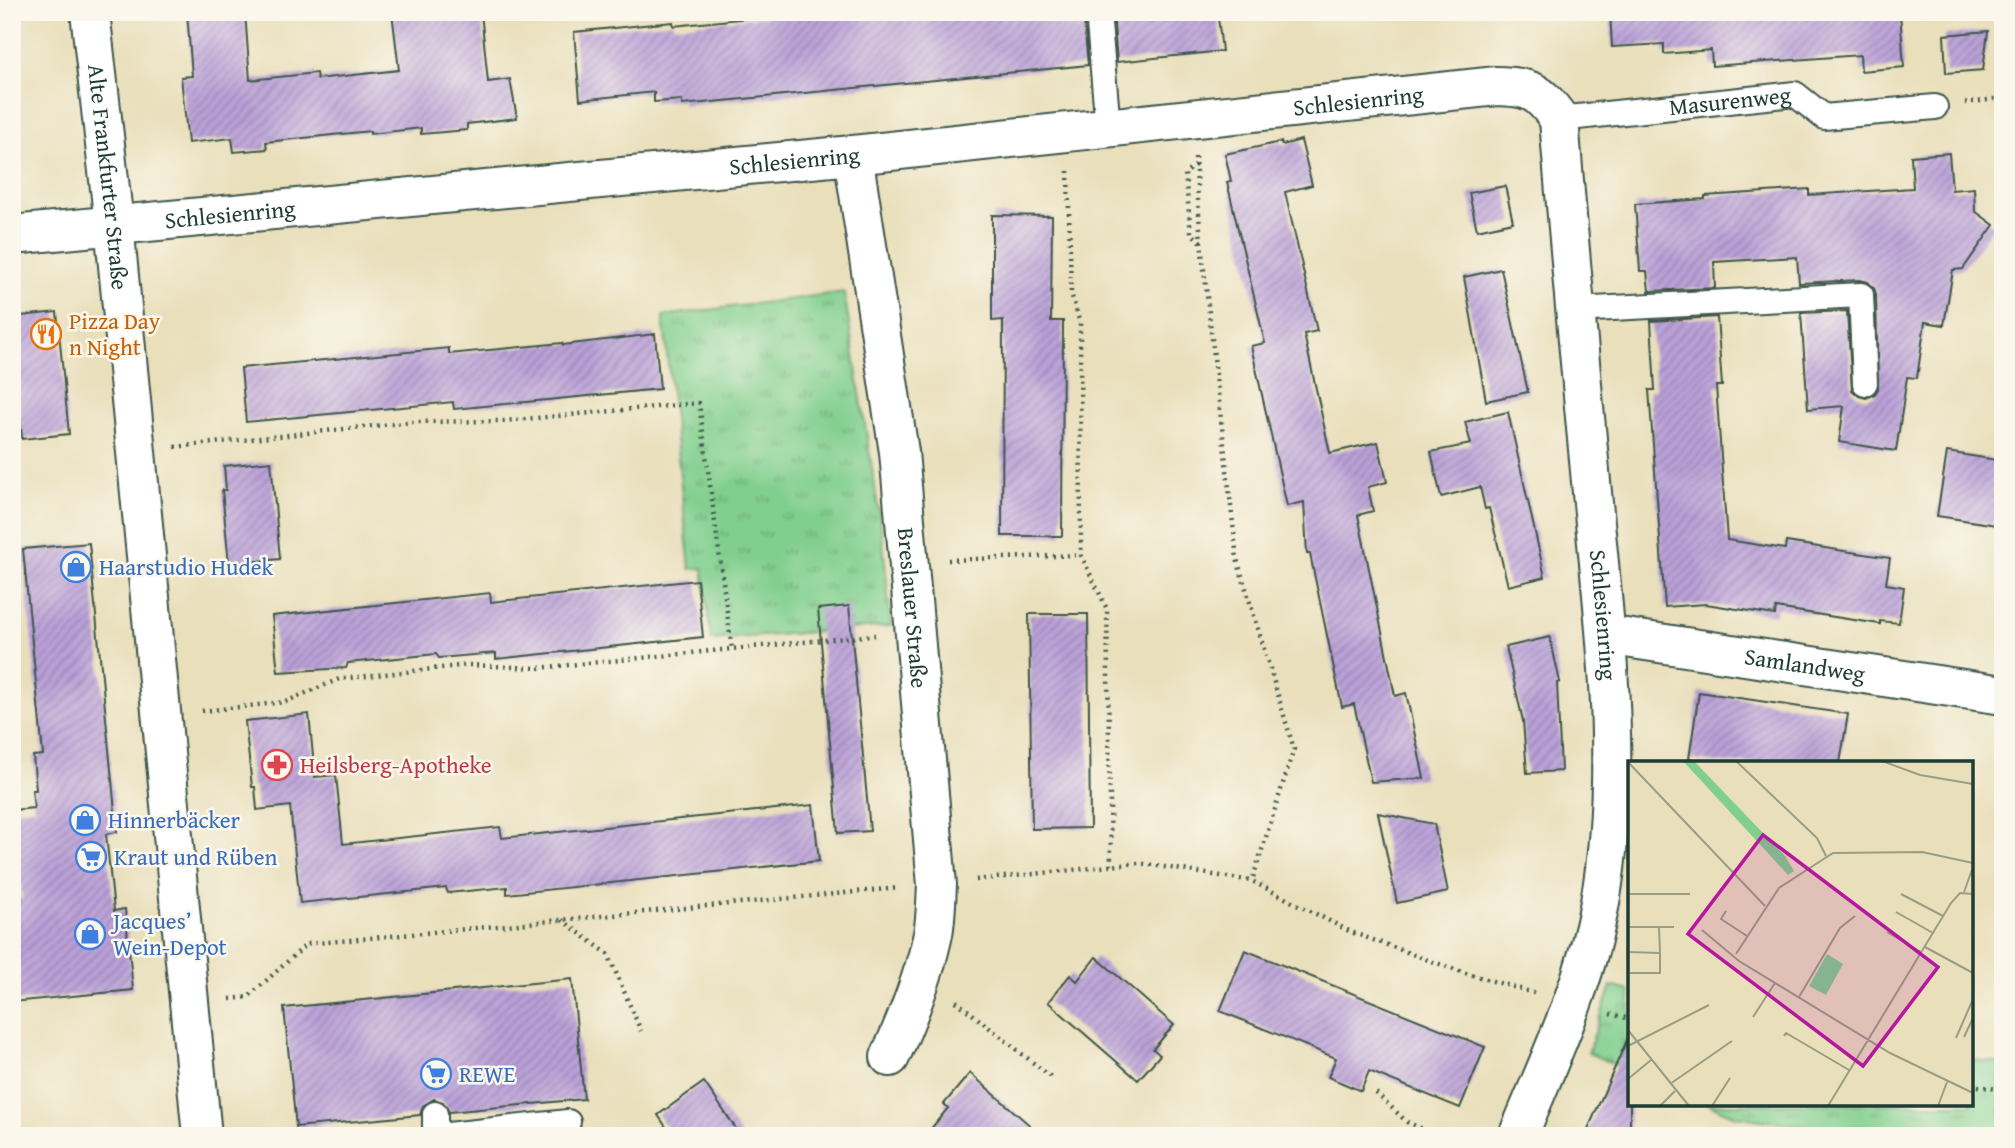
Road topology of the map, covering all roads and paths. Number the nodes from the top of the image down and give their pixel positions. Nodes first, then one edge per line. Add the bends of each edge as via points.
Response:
1 (90, 12) edge
2 (1098, 12) edge
3 (1935, 107) dead end
4 (1559, 119) junction
5 (1108, 128) junction
6 (1068, 132) junction
7 (853, 155) junction
8 (1195, 164) dead end
9 (1195, 175) dead end
10 (114, 224) junction
11 (12, 235) edge
12 (1201, 243) junction
13 (1574, 310) junction
14 (1865, 383) dead end
15 (136, 451) junction
16 (1081, 555) junction
17 (909, 561) junction
18 (915, 631) junction
19 (1606, 635) junction
20 (732, 649) junction
21 (2003, 695) edge
22 (162, 716) junction
23 (1111, 865) junction
24 (1252, 881) junction
25 (937, 885) junction
26 (561, 919) junction
27 (922, 974) junction
28 (191, 1004) junction
29 (1572, 1004) junction
30 (641, 1031) dead end
31 (890, 1057) dead end
32 (1051, 1077) dead end
33 (1973, 1085) edge
34 (2003, 1090) edge
35 (1376, 1093) dead end
36 (568, 1122) dead end
37 (436, 1128) edge
38 (202, 1136) edge
39 (1438, 1136) edge
40 (1518, 1136) edge

1 - 10 street, Alte Frankfurter Straße
2 - 5 lane
3 - 4 lane, Masurenweg via 1824,117 1796,94
4 - 5 street, Schlesienring via 1544,97 1520,87 1497,86
4 - 13 street, Schlesienring
5 - 6 street, Schlesienring
6 - 7 street, Schlesienring
6 - 16 path via 1071,293 1080,323
7 - 10 street, Schlesienring
7 - 17 street, Breslauer Straße via 899,452
8 - 12 path via 1185,174 1191,233
9 - 12 path
10 - 11 street, Schlesienring
10 - 15 street, Alte Frankfurter Straße
12 - 24 path via 1237,559 1294,749
13 - 14 lane via 1861,295
13 - 19 street, Schlesienring
15 - 20 path via 411,422 504,421 699,403
15 - 22 street, Alte Frankfurter Straße
16 - 17 path
16 - 23 path via 1107,610
17 - 18 street, Breslauer Straße
18 - 20 path
18 - 25 street, Breslauer Straße
19 - 21 street, Samlandweg
19 - 29 street, Schlesienring via 1612,795 1609,844 1600,905
20 - 22 path via 538,668 469,665 339,679 285,702
22 - 28 street, Alte Frankfurter Straße
23 - 24 path via 1139,863
23 - 25 path
24 - 29 path via 1352,932 1462,972
25 - 26 path
25 - 27 street, Breslauer Straße via 933,932
26 - 28 path via 307,944 248,997
26 - 30 path via 608,954
27 - 31 street, Breslauer Straße
27 - 32 path
28 - 38 street, Alte Frankfurter Straße
29 - 40 street, Schlesienring
33 - 34 path
35 - 39 path via 1407,1122
36 - 37 lane

